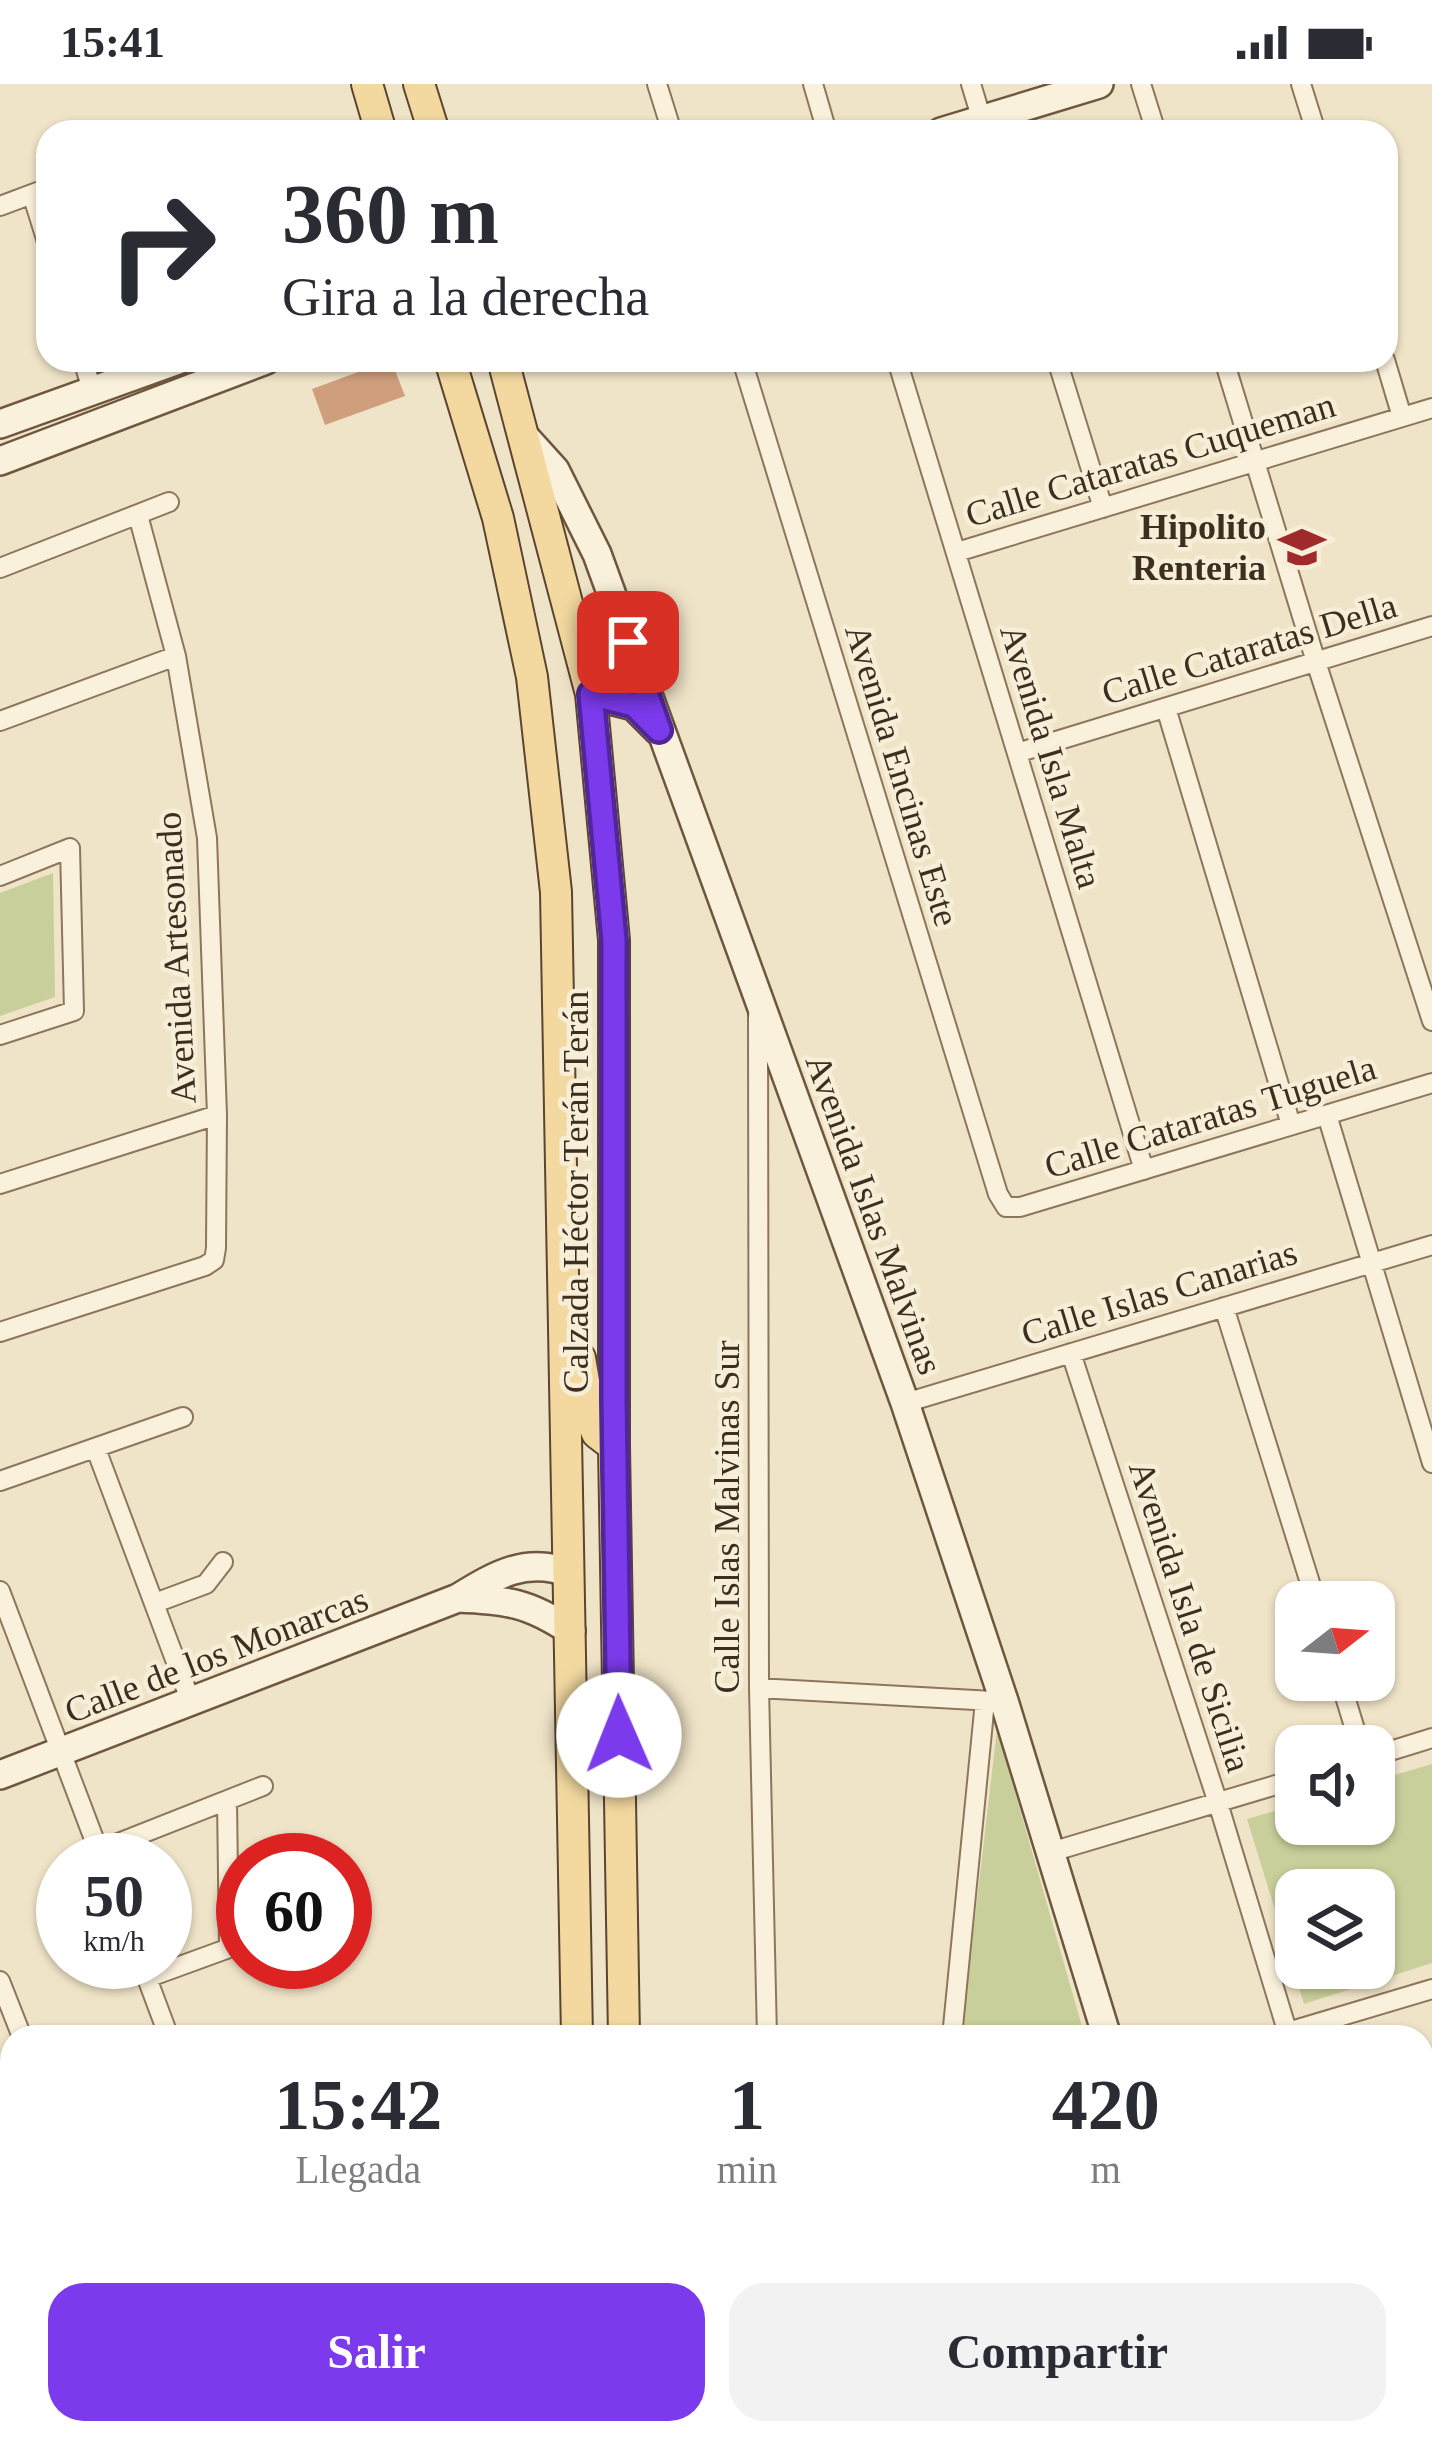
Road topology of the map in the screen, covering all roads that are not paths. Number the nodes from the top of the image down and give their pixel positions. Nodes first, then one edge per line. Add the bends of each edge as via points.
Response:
1 (367, 84) edge
2 (419, 84) edge
3 (657, 84) edge
4 (813, 84) edge
5 (971, 84) edge
6 (1099, 84) edge
7 (1142, 84) edge
8 (1301, 84) edge
9 (378, 120) edge
10 (430, 120) edge
11 (668, 120) edge
12 (824, 120) edge
13 (982, 120) edge
14 (1000, 120) edge
15 (1152, 120) edge
16 (1312, 120) edge
17 (36, 192) edge
18 (0, 206) edge
19 (87, 372) edge
20 (144, 372) edge
21 (234, 372) edge
22 (454, 372) edge
23 (508, 372) edge
24 (746, 372) edge
25 (901, 372) edge
26 (1061, 372) edge
27 (1228, 372) edge
28 (1389, 372) edge
29 (92, 390) junction
30 (1432, 408) edge
31 (1402, 417) junction
32 (0, 424) edge
33 (526, 438) junction
34 (0, 461) edge
35 (1255, 462) junction
36 (169, 502) dead end
37 (1103, 508) junction
38 (138, 515) junction
39 (957, 552) junction
40 (0, 568) edge
41 (1432, 626) edge
42 (176, 656) junction
43 (1316, 662) junction
44 (591, 694) junction
45 (1166, 709) junction
46 (0, 721) edge
47 (659, 730) junction
48 (1017, 753) junction
49 (0, 876) edge
50 (758, 998) junction
51 (1432, 1021) edge
52 (0, 1035) edge
53 (1432, 1083) edge
54 (217, 1115) junction
55 (1327, 1115) junction
56 (1291, 1125) junction
57 (1144, 1170) junction
58 (0, 1184) edge
59 (1006, 1207) joint
60 (1432, 1245) edge
61 (1370, 1263) junction
62 (563, 1282) junction
63 (1224, 1307) junction
64 (0, 1332) edge
65 (1071, 1353) junction
66 (905, 1403) junction
67 (182, 1417) dead end
68 (614, 1446) junction
69 (97, 1449) junction
70 (1432, 1462) edge
71 (0, 1481) edge
72 (223, 1562) dead end
73 (569, 1573) junction
74 (1309, 1581) edge
75 (0, 1591) edge
76 (458, 1598) junction
77 (154, 1603) junction
78 (571, 1631) junction
79 (759, 1688) junction
80 (994, 1701) junction
81 (191, 1702) junction
82 (619, 1735) junction
83 (1432, 1738) edge
84 (1395, 1749) edge
85 (62, 1753) junction
86 (0, 1775) edge
87 (263, 1786) dead end
88 (1275, 1786) edge
89 (227, 1801) junction
90 (1218, 1803) junction
91 (92, 1833) edge
92 (153, 1833) edge
93 (229, 1833) edge
94 (1051, 1852) junction
95 (0, 1981) edge
96 (151, 1989) edge
97 (1432, 1989) edge
98 (17, 2025) edge
99 (165, 2025) edge
100 (578, 2025) edge
101 (624, 2025) edge
102 (767, 2025) edge
103 (954, 2025) edge
104 (1102, 2025) edge
105 (1279, 2025) edge
106 (1315, 2025) edge

1 - 9 main road
2 - 10 main road
3 - 11 street
4 - 12 street
5 - 13 street
6 - 14 street
7 - 15 street
8 - 16 street
17 - 18 street
19 - 29 street
20 - 29 street
21 - 34 street
22 - 62 main road, Calzada Héctor Terán Terán via 498,518 532,677 556,892
23 - 33 main road, Calzada Héctor Terán Terán
24 - 59 street, Avenida Encinas Este
25 - 39 street, Avenida Isla Malta
26 - 37 street
27 - 35 street
28 - 31 street
29 - 32 street
30 - 31 street, Calle Cataratas Cuqueman
31 - 35 street, Calle Cataratas Cuqueman
33 - 44 main road, Calzada Héctor Terán Terán
33 - 47 street, Avenida Islas Malvinas via 555,470 597,554
35 - 37 street, Calle Cataratas Cuqueman
35 - 43 street
36 - 38 street
37 - 39 street, Calle Cataratas Cuqueman
38 - 40 street
38 - 42 street, Avenida Artesonado
39 - 48 street, Avenida Isla Malta
41 - 43 street, Calle Cataratas Della
42 - 46 street
42 - 54 street, Avenida Artesonado via 207,838
43 - 45 street, Calle Cataratas Della
43 - 51 street
44 - 47 main road via 634,705
44 - 68 main road, Calzada Héctor Terán Terán via 614,940
45 - 48 street, Calle Cataratas Della
45 - 56 street
47 - 50 street, Avenida Islas Malvinas
48 - 57 street, Avenida Isla Malta
49 - 52 street via 70,848 74,1011
50 - 66 street, Avenida Islas Malvinas
50 - 79 street, Calle Islas Malvinas Sur
53 - 55 street, Calle Cataratas Tuguela
54 - 58 street
54 - 64 street, Avenida Artesonado via 214,1260
55 - 56 street, Calle Cataratas Tuguela
55 - 61 street
56 - 57 street, Calle Cataratas Tuguela
57 - 59 street, Calle Cataratas Tuguela
60 - 61 street, Calle Islas Canarias
61 - 63 street, Calle Islas Canarias
61 - 70 street
62 - 68 main road via 590,1416
62 - 73 main road, Calzada Héctor Terán Terán
63 - 65 street, Calle Islas Canarias
63 - 74 street
65 - 66 street, Calle Islas Canarias
65 - 90 street, Avenida Isla de Sicilia
66 - 80 street, Avenida Islas Malvinas
67 - 69 street
68 - 82 main road, Calzada Héctor Terán Terán
69 - 71 street
69 - 77 street
72 - 77 street via 206,1584
73 - 76 street, Calle de los Monarcas via 513,1568
73 - 78 main road, Calzada Héctor Terán Terán
73 - 82 main road via 595,1605 603,1691
75 - 85 street
76 - 78 street, Calle de los Monarcas via 523,1605
76 - 81 street, Calle de los Monarcas
77 - 81 street
78 - 100 main road, Calzada Héctor Terán Terán
79 - 80 street
79 - 102 street, Calle Islas Malvinas Sur
80 - 94 street, Avenida Islas Malvinas
80 - 103 street
81 - 85 street, Calle de los Monarcas
82 - 101 main road, Calzada Héctor Terán Terán
83 - 84 street
85 - 86 street, Calle de los Monarcas
85 - 91 street
87 - 89 street
88 - 90 street
89 - 92 street
89 - 93 street
90 - 94 street
90 - 105 street, Avenida Isla de Sicilia
94 - 104 street, Avenida Islas Malvinas
95 - 98 street
96 - 99 street
97 - 106 street

